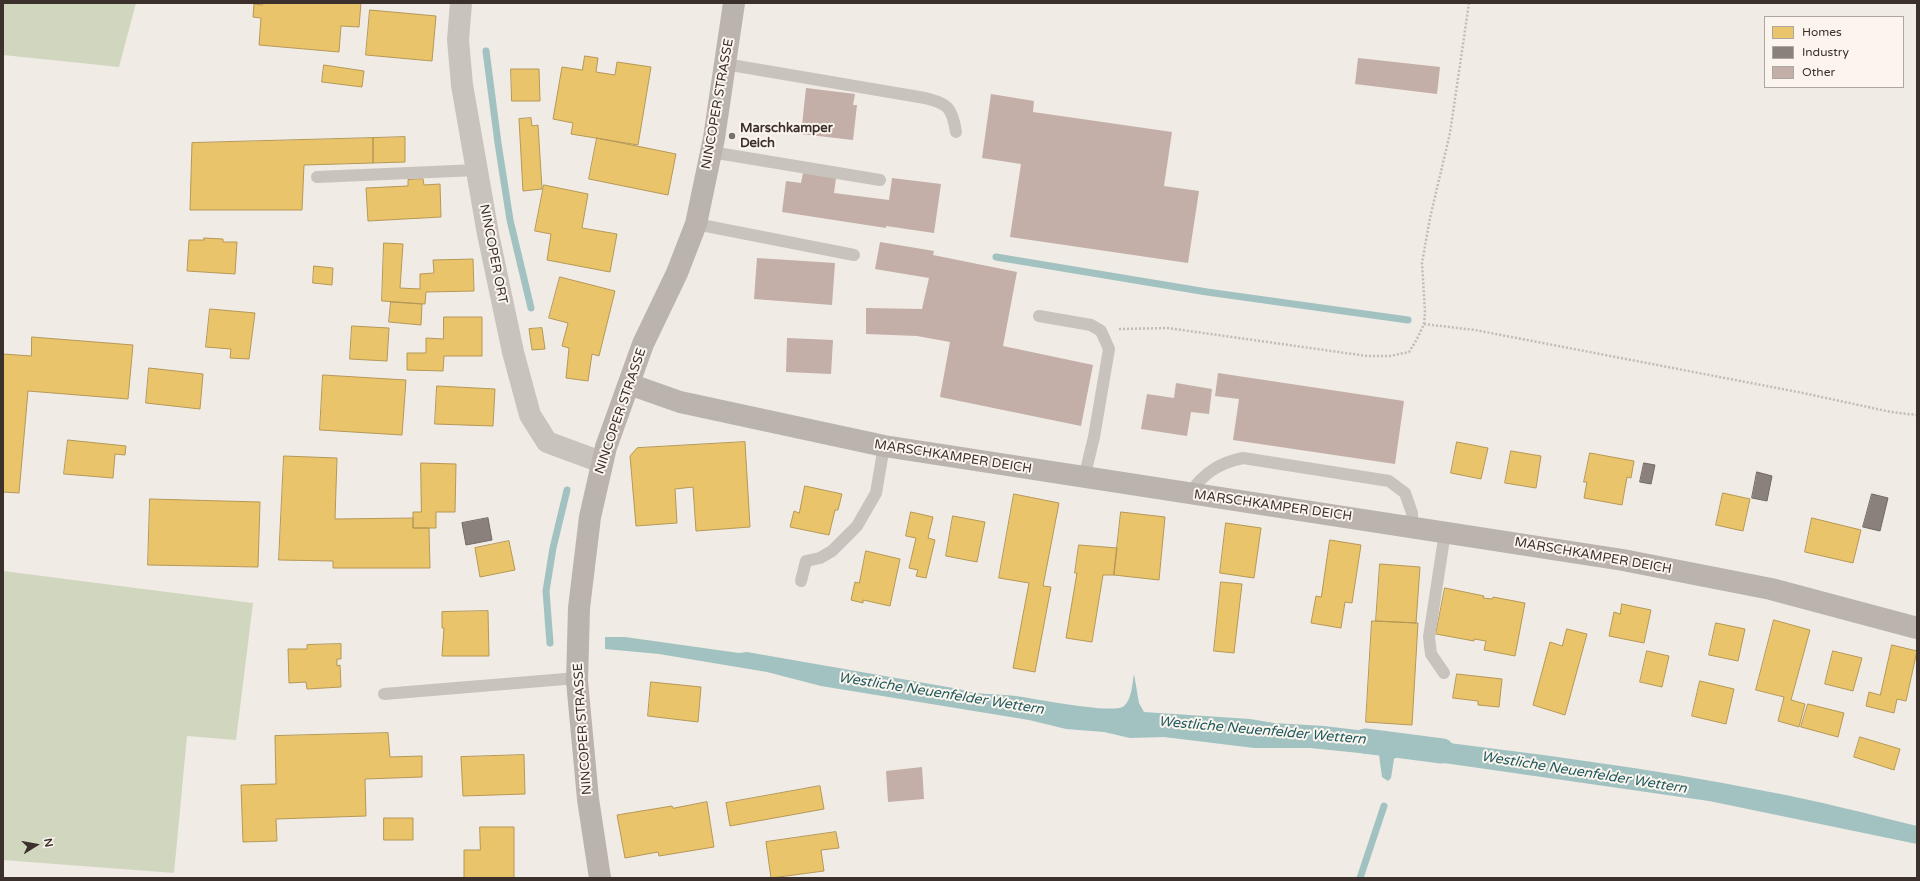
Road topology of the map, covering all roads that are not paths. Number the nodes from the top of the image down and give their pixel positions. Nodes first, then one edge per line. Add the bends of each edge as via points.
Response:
1 (461, 3) edge
2 (734, 3) edge
3 (725, 64) junction
4 (956, 132) dead end
5 (710, 152) junction
6 (477, 170) junction
7 (318, 177) dead end
8 (880, 180) dead end
9 (696, 224) junction
10 (854, 256) dead end
11 (1040, 316) dead end
12 (629, 384) junction
13 (884, 446) junction
14 (602, 462) junction
15 (1084, 478) junction
16 (1189, 494) junction
17 (1412, 527) junction
18 (1445, 532) junction
19 (801, 582) dead end
20 (1917, 628) edge
21 (1444, 673) dead end
22 (577, 678) junction
23 (384, 694) dead end
24 (600, 878) edge

1 - 6 street, NINCOPER ORT via 458,40 462,85
2 - 3 main road, NINCOPER STRASSE
3 - 4 lane via 943,102 954,116
3 - 5 main road, NINCOPER STRASSE
5 - 8 lane
5 - 9 main road, NINCOPER STRASSE
6 - 7 lane
6 - 14 street, NINCOPER ORT via 513,352 530,415 547,442
9 - 10 lane
9 - 12 main road, NINCOPER STRASSE via 677,273 643,344
11 - 15 lane via 1091,325 1101,331 1109,349 1094,437
12 - 13 main road, MARSCHKAMPER DEICH via 680,402
12 - 14 main road, NINCOPER STRASSE
13 - 15 main road, MARSCHKAMPER DEICH
13 - 19 lane via 876,493 857,526 832,551 820,558 806,561
14 - 22 main road, NINCOPER STRASSE via 590,517 580,600
15 - 16 main road, MARSCHKAMPER DEICH
16 - 17 main road, MARSCHKAMPER DEICH
16 - 17 lane via 1199,480 1212,470 1226,461 1243,458 1389,481 1405,493 1412,513
17 - 18 main road, MARSCHKAMPER DEICH
18 - 20 main road, MARSCHKAMPER DEICH via 1623,560 1771,589
18 - 21 lane via 1429,637 1431,654
22 - 23 lane
22 - 24 main road, NINCOPER STRASSE via 588,799

